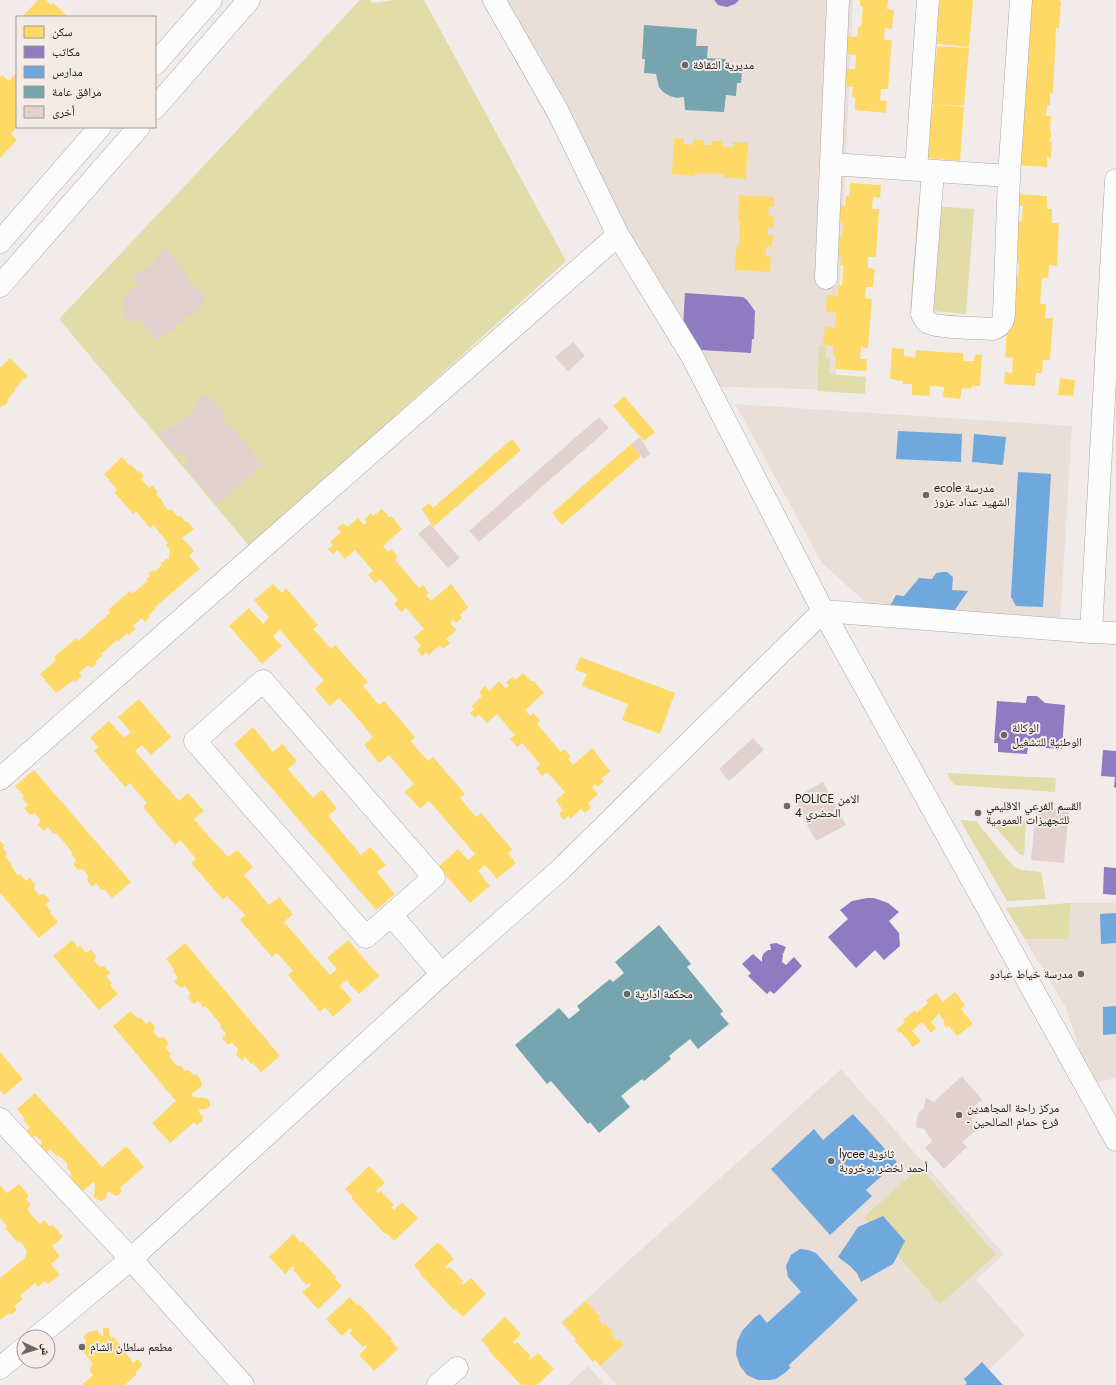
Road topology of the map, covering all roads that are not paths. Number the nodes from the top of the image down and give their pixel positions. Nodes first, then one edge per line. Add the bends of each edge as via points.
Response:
1 (211, 0) edge
2 (249, 0) edge
3 (494, 0) edge
4 (838, 0) edge
5 (928, 0) edge
6 (1020, 0) edge
7 (156, 63) edge
8 (156, 107) edge
9 (99, 128) edge
10 (138, 128) edge
11 (831, 164) junction
12 (925, 170) junction
13 (1009, 176) junction
14 (1116, 180) edge
15 (618, 235) junction
16 (0, 242) edge
17 (826, 278) dead end
18 (0, 286) edge
19 (823, 610) junction
20 (1091, 632) junction
21 (1116, 633) edge
22 (0, 779) edge
23 (391, 915) junction
24 (442, 974) junction
25 (0, 1119) edge
26 (1116, 1140) edge
27 (131, 1259) junction
28 (47, 1329) edge
29 (16, 1355) edge
30 (0, 1368) edge
31 (457, 1368) dead end
32 (243, 1385) edge
33 (438, 1385) edge

1 - 7 street
2 - 8 street
3 - 15 street via 557,110
4 - 11 street
5 - 12 street
6 - 13 street
9 - 16 street
10 - 18 street
11 - 12 street
11 - 17 street
12 - 13 street
12 - 13 street via 922,314 931,324 943,326 993,329 999,327 1003,321
14 - 20 street
15 - 19 street via 692,358
15 - 22 street
19 - 20 street
19 - 24 street via 562,869
19 - 26 street
20 - 21 street
23 - 23 street via 366,937 195,741 263,681 434,877
23 - 24 street
24 - 27 street
25 - 27 street
27 - 28 street
27 - 32 street
29 - 30 street
31 - 33 street

